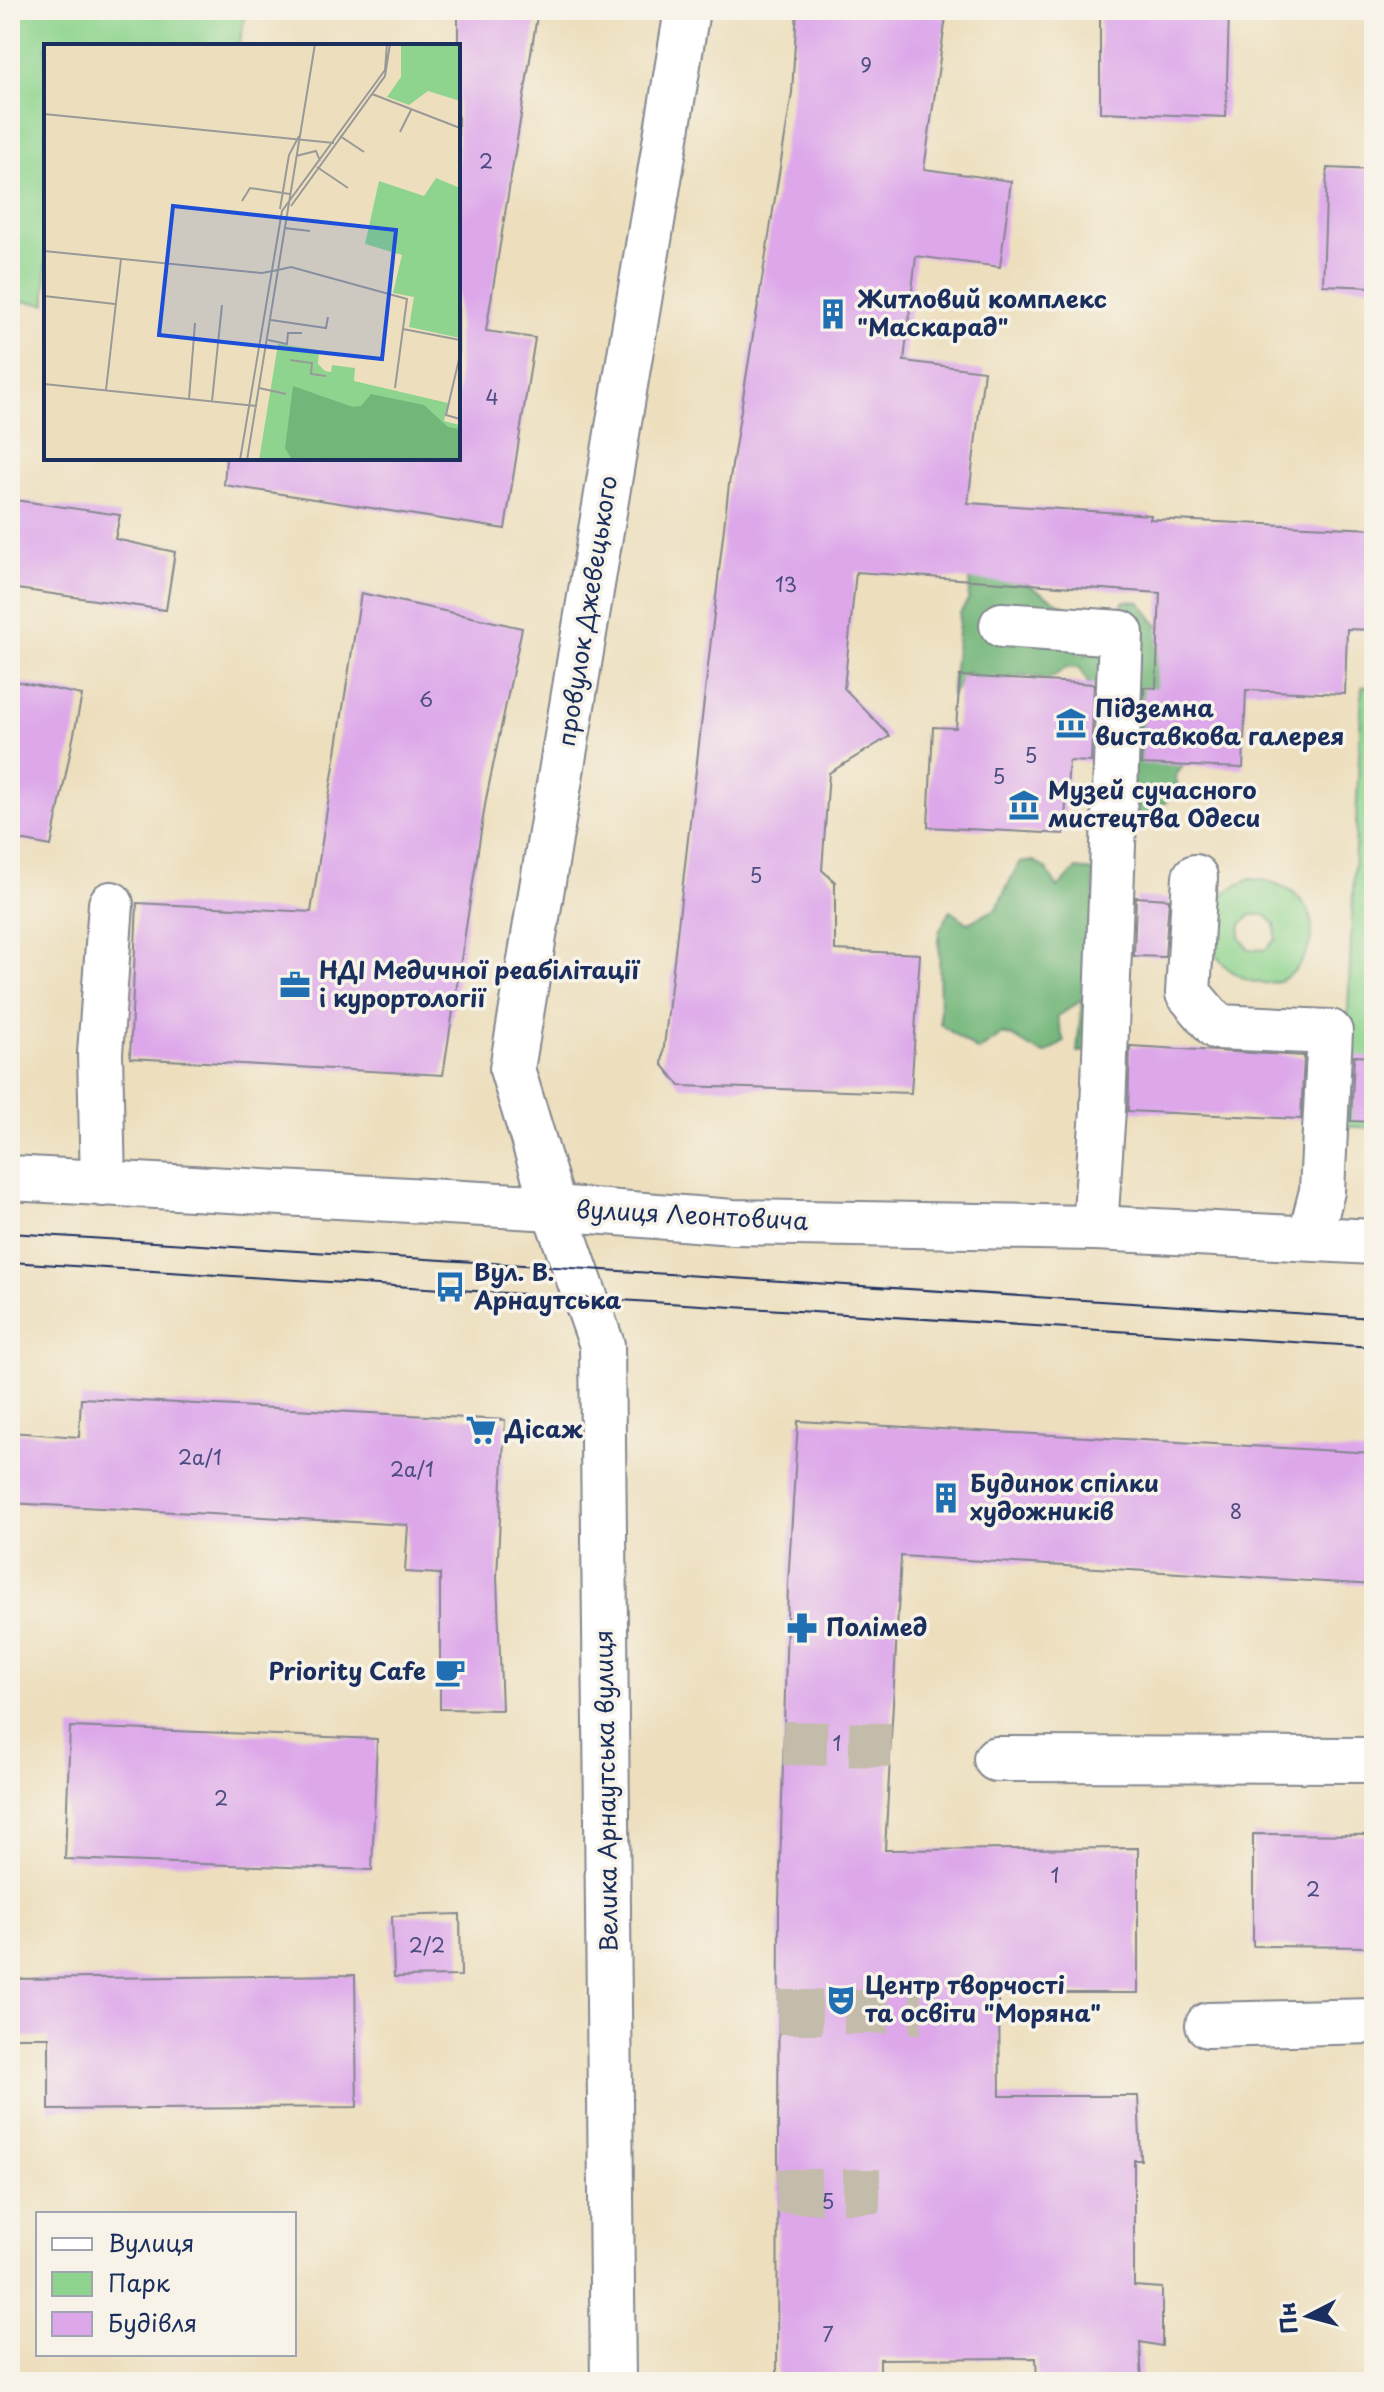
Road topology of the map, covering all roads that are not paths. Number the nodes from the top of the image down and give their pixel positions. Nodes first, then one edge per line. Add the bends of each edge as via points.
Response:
1 (687, 10) edge
2 (1002, 625) dead end
3 (1195, 877) dead end
4 (111, 904) dead end
5 (10, 1178) edge
6 (103, 1184) junction
7 (554, 1208) junction
8 (1095, 1228) junction
9 (1310, 1238) junction
10 (1374, 1242) edge
11 (996, 1759) dead end
12 (1374, 1760) edge
13 (1374, 2021) edge
14 (1208, 2025) dead end
15 (613, 2382) edge

1 - 7 main road, провулок Джевецького via 512,1069
2 - 8 main road via 1121,633
3 - 9 main road via 1188,993 1217,1027 1330,1032 1322,1191
4 - 6 main road via 100,1053
5 - 6 main road, вулиця Леонтовича
6 - 7 main road, вулиця Леонтовича
7 - 8 main road, вулиця Леонтовича via 733,1222
7 - 15 main road, Велика Арнаутська вулиця via 602,1345
8 - 9 main road, вулиця Леонтовича
9 - 10 main road, вулиця Леонтовича
11 - 12 main road
13 - 14 main road

